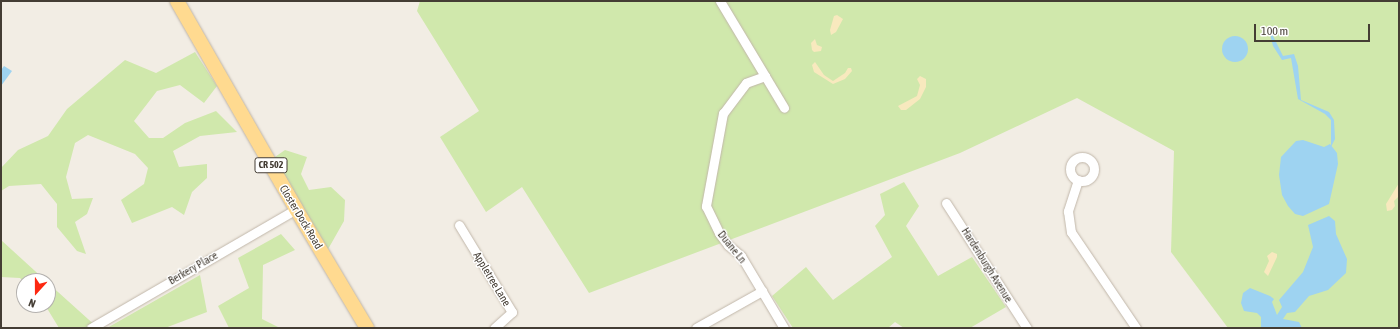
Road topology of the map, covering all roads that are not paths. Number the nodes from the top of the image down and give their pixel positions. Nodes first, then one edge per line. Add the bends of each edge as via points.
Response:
1 (177, 1) edge
2 (720, 1) edge
3 (764, 76) junction
4 (784, 108) dead end
5 (1078, 180) dead end
6 (946, 203) dead end
7 (296, 209) junction
8 (459, 225) dead end
9 (762, 291) junction
10 (91, 328) edge
11 (367, 328) edge
12 (494, 328) edge
13 (696, 328) edge
14 (784, 328) edge
15 (1027, 328) edge
16 (1136, 328) edge

1 - 7 main road, Closter Dock Road / CR 502
2 - 3 street
3 - 4 street
3 - 9 street, Duane Ln via 746,83 723,113 706,206 728,246 741,256
5 - 16 street via 1068,210 1071,232
6 - 15 street, Hardenburgh Avenue
7 - 10 street, Berkery Place
7 - 11 main road, Closter Dock Road / CR 502
8 - 12 street, Appletree Lane via 512,312
9 - 13 street
9 - 14 street, Duane Ln

